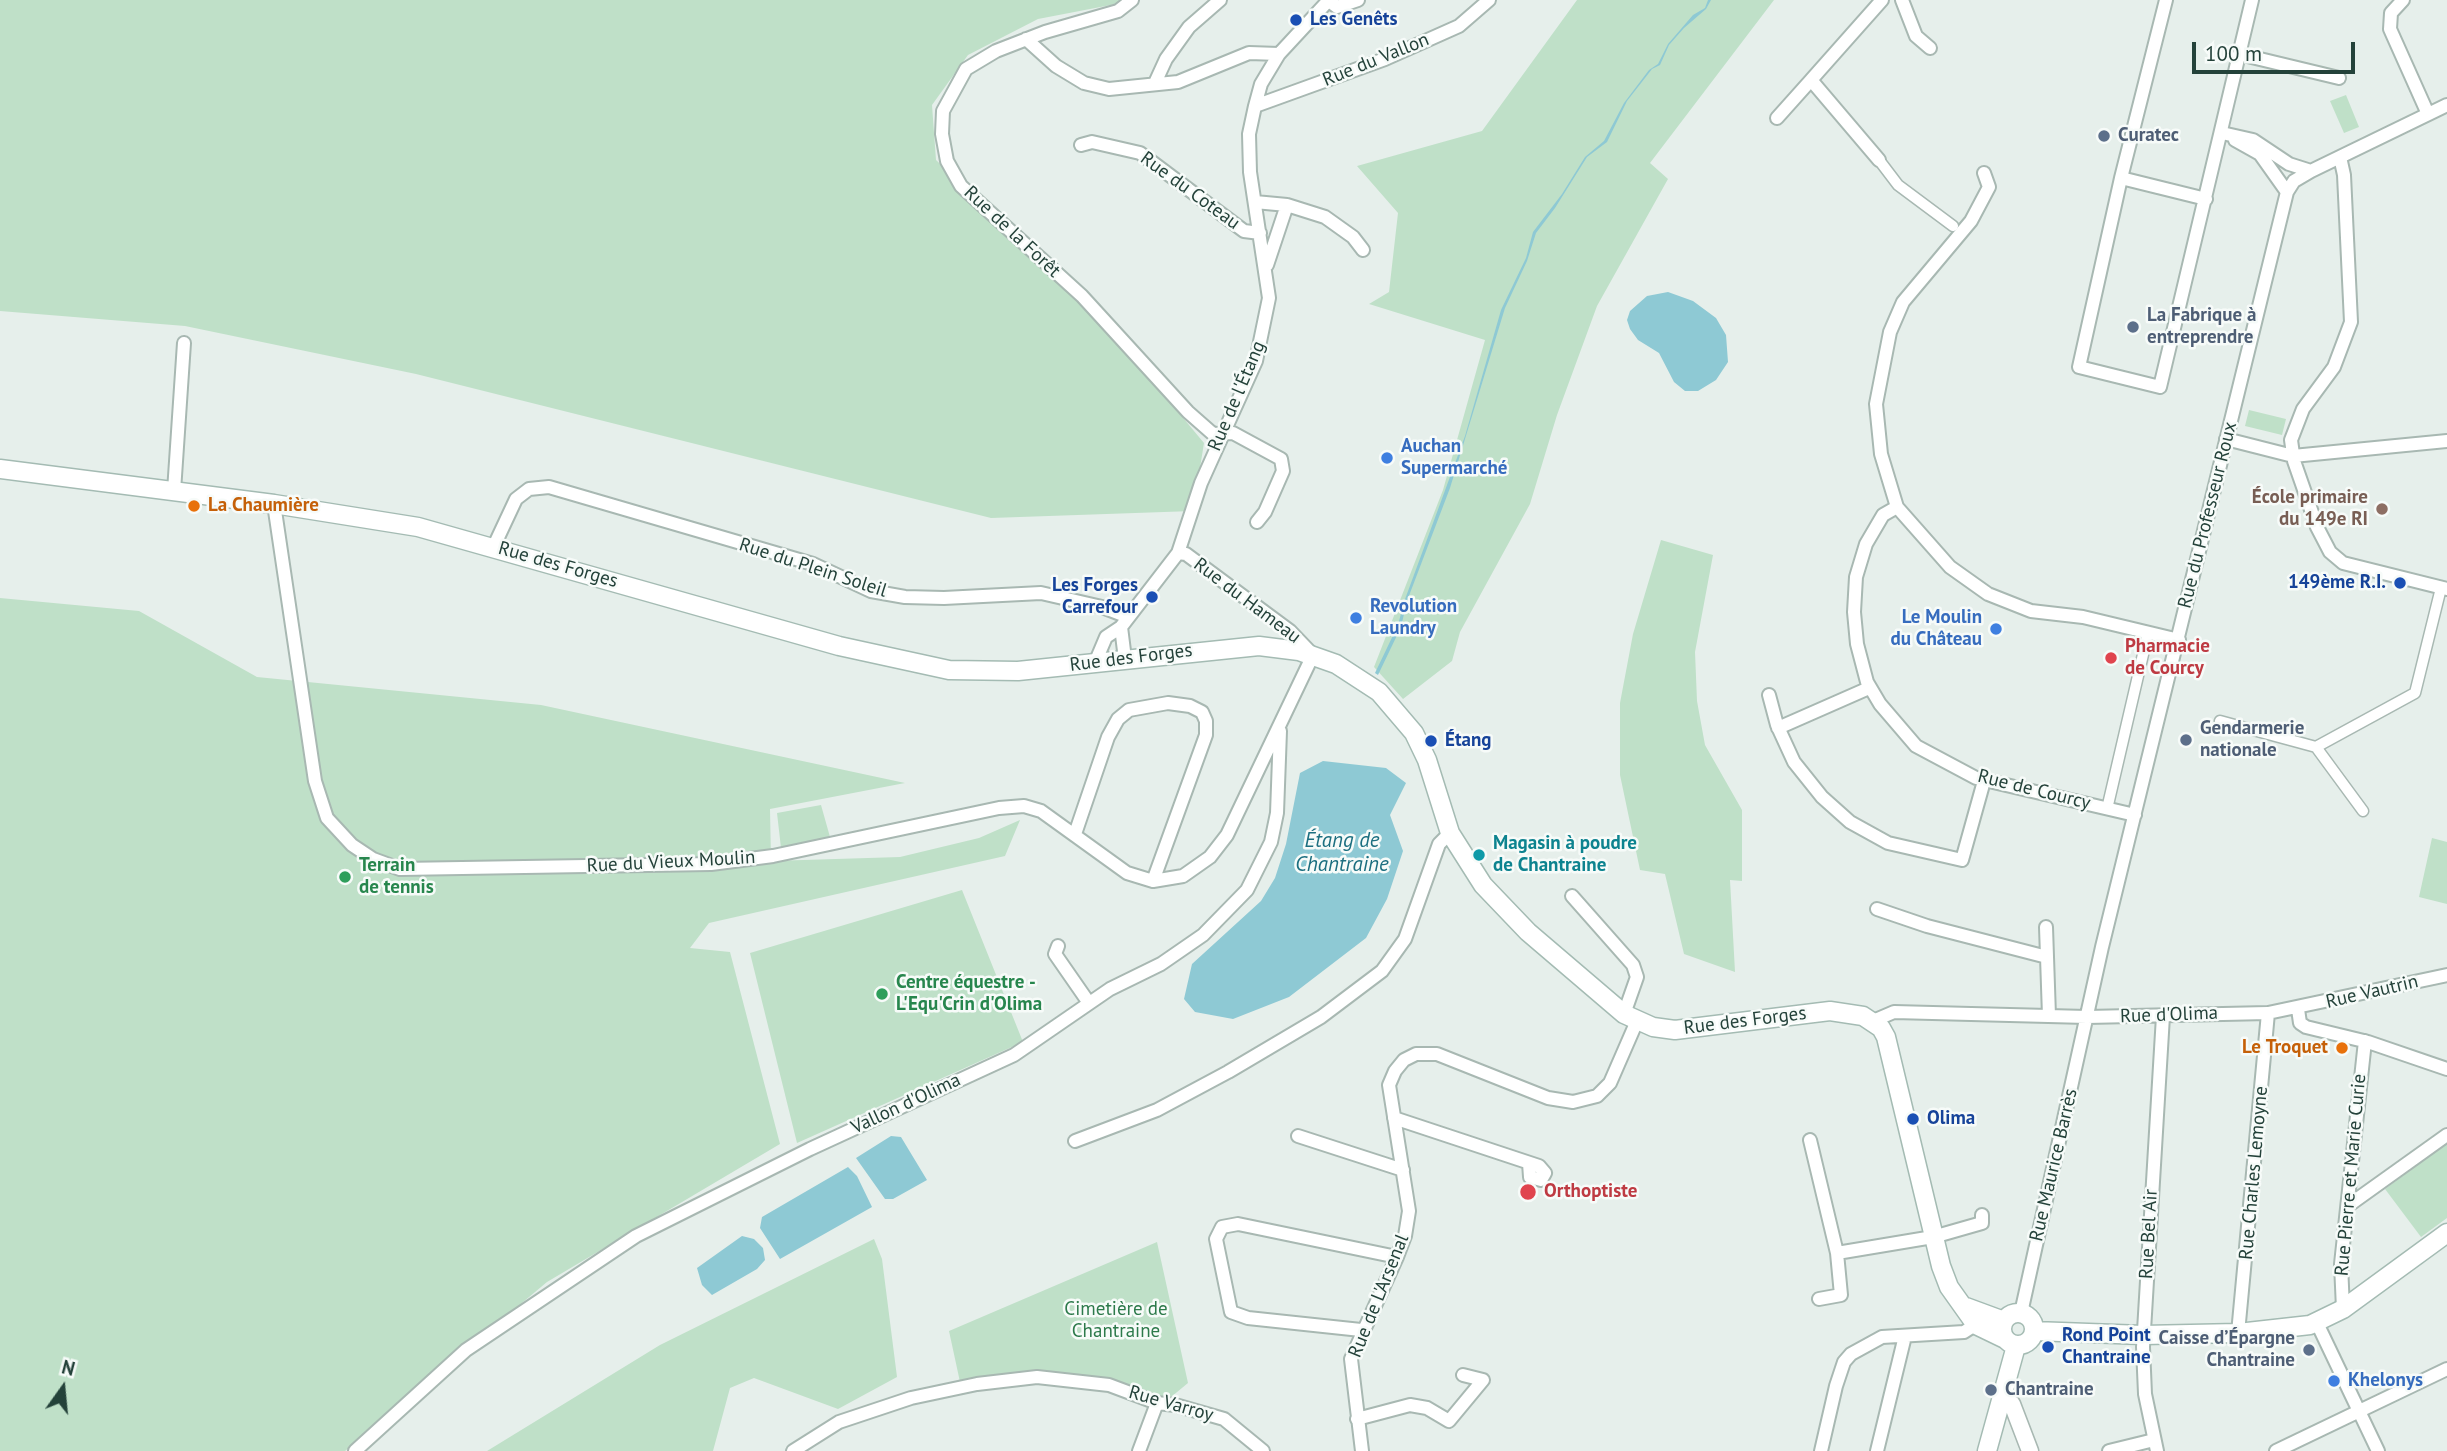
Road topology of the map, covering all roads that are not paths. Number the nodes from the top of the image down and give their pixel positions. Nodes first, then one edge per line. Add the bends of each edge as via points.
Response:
1 (1132, 0) edge
2 (1220, 0) edge
3 (1329, 0) edge
4 (1358, 0) edge
5 (1489, 0) edge
6 (1882, 0) edge
7 (1902, 0) edge
8 (2166, 0) edge
9 (2252, 0) edge
10 (2403, 0) edge
11 (1026, 39) junction
12 (1930, 48) dead end
13 (1279, 54) junction
14 (2239, 54) junction
15 (2339, 78) dead end
16 (1811, 80) junction
17 (1155, 83) junction
18 (2447, 105) edge
19 (1255, 106) junction
20 (2428, 114) junction
21 (1777, 118) dead end
22 (2222, 133) junction
23 (1080, 145) dead end
24 (2340, 157) junction
25 (1879, 160) joint
26 (2311, 171) junction
27 (1984, 173) dead end
28 (2121, 178) junction
29 (2287, 192) junction
30 (2206, 198) junction
31 (1255, 202) junction
32 (1287, 205) junction
33 (1953, 226) dead end
34 (1260, 233) junction
35 (1363, 250) dead end
36 (1266, 268) junction
37 (184, 343) dead end
38 (1221, 433) junction
39 (2226, 439) junction
40 (2447, 441) edge
41 (2293, 456) junction
42 (0, 469) edge
43 (174, 491) junction
44 (274, 504) junction
45 (1897, 507) junction
46 (1257, 522) dead end
47 (494, 546) junction
48 (1178, 553) junction
49 (2444, 589) edge
50 (1124, 622) junction
51 (2148, 632) junction
52 (2179, 639) junction
53 (1313, 655) junction
54 (1125, 659) junction
55 (1095, 663) junction
56 (1870, 688) junction
57 (1769, 695) dead end
58 (2220, 722) dead end
59 (1280, 724) junction
60 (1778, 728) junction
61 (2316, 747) junction
62 (1984, 781) junction
63 (2106, 808) junction
64 (2363, 811) dead end
65 (2135, 815) junction
66 (1450, 833) junction
67 (1075, 834) junction
68 (1153, 881) junction
69 (1572, 896) dead end
70 (1877, 909) dead end
71 (2046, 927) dead end
72 (1058, 946) dead end
73 (2047, 957) junction
74 (2447, 975) edge
75 (1089, 1003) junction
76 (2298, 1009) junction
77 (2268, 1013) junction
78 (2049, 1016) junction
79 (2163, 1016) junction
80 (2087, 1017) junction
81 (1630, 1018) junction
82 (1873, 1021) junction
83 (2365, 1041) junction
84 (2447, 1069) edge
85 (1394, 1118) junction
86 (2447, 1135) edge
87 (1298, 1136) dead end
88 (1810, 1140) dead end
89 (1075, 1142) dead end
90 (1529, 1163) dead end
91 (1403, 1170) junction
92 (2349, 1205) junction
93 (1982, 1215) dead end
94 (2447, 1233) edge
95 (1933, 1237) junction
96 (1837, 1253) junction
97 (1396, 1257) junction
98 (1819, 1299) dead end
99 (2343, 1309) junction
100 (2021, 1313) junction
101 (2317, 1323) junction
102 (1998, 1329) junction
103 (1361, 1330) junction
104 (2034, 1331) junction
105 (2238, 1333) junction
106 (2143, 1335) junction
107 (1905, 1336) junction
108 (2447, 1369) edge
109 (1463, 1375) dead end
110 (2001, 1400) junction
111 (1157, 1403) junction
112 (2358, 1409) junction
113 (1357, 1419) junction
114 (2156, 1445) edge
115 (355, 1451) edge
116 (793, 1451) edge
117 (1139, 1451) edge
118 (1263, 1451) edge
119 (1362, 1451) edge
120 (1821, 1451) edge
121 (1877, 1451) edge
122 (1987, 1451) edge
123 (2030, 1451) edge
124 (2109, 1451) edge
125 (2276, 1451) edge
126 (2378, 1451) edge

1 - 11 street, Rue de la Forêt via 1118,11
2 - 17 street via 1189,27
3 - 4 street via 1337,7
3 - 13 street, Rue de l'Étang
5 - 19 street, Rue du Vallon via 1460,26
6 - 16 street
7 - 12 street via 1916,36
8 - 28 street
9 - 14 street
10 - 20 street via 2391,13 2390,29
11 - 17 street via 1084,83 1109,89
11 - 38 street, Rue de la Forêt via 981,58 966,69 953,89 943,111 947,161 961,186 1082,296 1188,412 1213,434
13 - 17 street via 1249,53 1178,82
13 - 19 street, Rue de l'Étang
14 - 15 street
14 - 22 street
16 - 21 street
16 - 25 street
18 - 20 street
19 - 31 street, Rue de l'Étang via 1249,134
20 - 24 street
22 - 26 street via 2253,140 2289,164
22 - 29 street via 2260,154
22 - 30 street
23 - 34 street, Rue du Coteau via 1092,142 1140,153 1244,230
24 - 26 street
24 - 41 street via 2347,209 2350,322 2334,367 2303,409 2291,439
25 - 33 street via 1898,185
26 - 29 street via 2294,181
27 - 45 street via 1989,187 1971,221 1903,302 1890,332 1876,404 1881,454
28 - 30 street
28 - 30 street via 2079,368 2160,387
29 - 39 street, Rue du Professeur Roux
31 - 32 street
31 - 34 street, Rue de l'Étang
32 - 35 street via 1325,218 1353,237
32 - 36 street
34 - 36 street, Rue de l'Étang
36 - 38 street, Rue de l'Étang via 1269,298 1264,331
37 - 43 street
38 - 46 street, Rue de la Forêt via 1233,433 1281,459 1283,471
38 - 48 street, Rue de l'Étang
39 - 41 street
39 - 52 street, Rue du Professeur Roux
40 - 41 street
41 - 49 street via 2305,498 2330,552 2343,563
42 - 43 main road, Rue des Forges
43 - 44 main road, Rue des Forges
44 - 47 main road, Rue des Forges via 418,527
44 - 67 street, Rue du Vieux Moulin via 315,781 327,818 352,845 373,859 400,869 450,870 711,864 1024,806 1041,811
45 - 51 street via 1950,567 1988,594 2031,611
45 - 56 street, Rue de Courcy via 1883,515 1866,544 1856,577 1857,644
47 - 50 street, Rue du Plein Soleil via 516,499 529,489 548,487 813,564 871,591 944,598 1041,593 1102,607
47 - 55 main road, Rue des Forges via 839,646 924,665 980,672
48 - 50 street, Rue de l'Étang
48 - 53 street, Rue du Hameau via 1186,554 1290,631
49 - 61 street via 2415,693
50 - 54 street
50 - 55 street, Rue de l'Étang via 1105,637
51 - 52 street
51 - 63 street
52 - 65 street, Rue du Professeur Roux
53 - 54 main road, Rue des Forges via 1259,646
53 - 59 street, Vallon d'Olima
53 - 66 main road, Rue des Forges via 1356,676 1400,714 1427,760
54 - 55 main road, Rue des Forges
56 - 60 street
56 - 62 street, Rue de Courcy via 1916,746
57 - 60 street
58 - 61 street
59 - 68 street via 1227,835 1210,857 1183,876
59 - 75 street, Vallon d'Olima via 1277,813 1270,842 1247,890 1203,935
60 - 62 street via 1794,762 1822,797 1850,822 1888,843 1962,860
61 - 64 street
62 - 63 street, Rue de Courcy
63 - 65 street, Rue de Courcy
65 - 80 street, Rue du Professeur Roux
66 - 81 main road, Rue des Forges via 1469,867 1498,902
66 - 89 street via 1439,844 1405,939 1381,971 1321,1017 1228,1072 1157,1110
67 - 68 street, Rue du Vieux Moulin via 1127,873
67 - 68 street via 1118,719 1129,710 1168,703 1202,712 1206,735
69 - 81 street, Rue de L'Arsenal via 1633,965 1637,977
70 - 73 street
71 - 73 street
72 - 75 street via 1055,954
73 - 78 street
74 - 76 street, Rue Vautrin
75 - 115 street, Vallon d'Olima via 1014,1055 636,1236 466,1350
76 - 77 street, Rue d'Olima
76 - 83 street via 2300,1023 2306,1027
77 - 79 street, Rue d'Olima
77 - 105 street, Rue Charles Lemoyne
78 - 80 street, Rue d'Olima
78 - 82 street, Rue d'Olima via 1894,1012
79 - 80 street, Rue d'Olima
79 - 106 street, Rue Bel Air
80 - 100 street, Rue Maurice Barrès
81 - 82 main road, Rue des Forges via 1675,1030 1830,1011
81 - 85 street, Rue de L'Arsenal via 1611,1083 1597,1096 1573,1102 1548,1098 1437,1054 1416,1054 1404,1060 1389,1085
82 - 95 main road via 1886,1037
83 - 84 street
83 - 92 street, Rue Pierre et Marie Curie
85 - 90 street
85 - 91 street, Rue de L'Arsenal
86 - 92 street
87 - 91 street
88 - 96 street
91 - 97 street, Rue de L'Arsenal via 1409,1211
92 - 99 street, Rue Pierre et Marie Curie via 2341,1265
93 - 95 street via 1982,1223
94 - 99 main road
95 - 96 street
95 - 102 main road via 1949,1287 1966,1307
96 - 98 street via 1841,1295
97 - 103 street, Rue de L'Arsenal
97 - 103 street via 1238,1224 1222,1227 1216,1239 1231,1312 1248,1318
99 - 101 main road
100 - 102 main road via 2011,1314
100 - 104 main road via 2032,1320
101 - 105 main road
101 - 112 street
102 - 104 main road via 2028,1342
102 - 107 street
102 - 110 main road
103 - 113 street, Rue de L'Arsenal via 1351,1359
104 - 106 main road
105 - 106 main road
106 - 114 street, Rue Bel Air via 2145,1394
107 - 120 street via 1882,1337 1863,1345 1844,1362
107 - 121 street
108 - 112 street
109 - 113 street via 1483,1380 1449,1421 1427,1408 1410,1405
110 - 122 main road
110 - 123 street via 2012,1404
111 - 116 street, Rue Varroy via 1109,1385 1037,1377 911,1398 839,1422
111 - 117 street
111 - 118 street, Rue Varroy via 1224,1419
112 - 125 street
112 - 126 street
113 - 119 street, Rue de L'Arsenal
114 - 124 street

